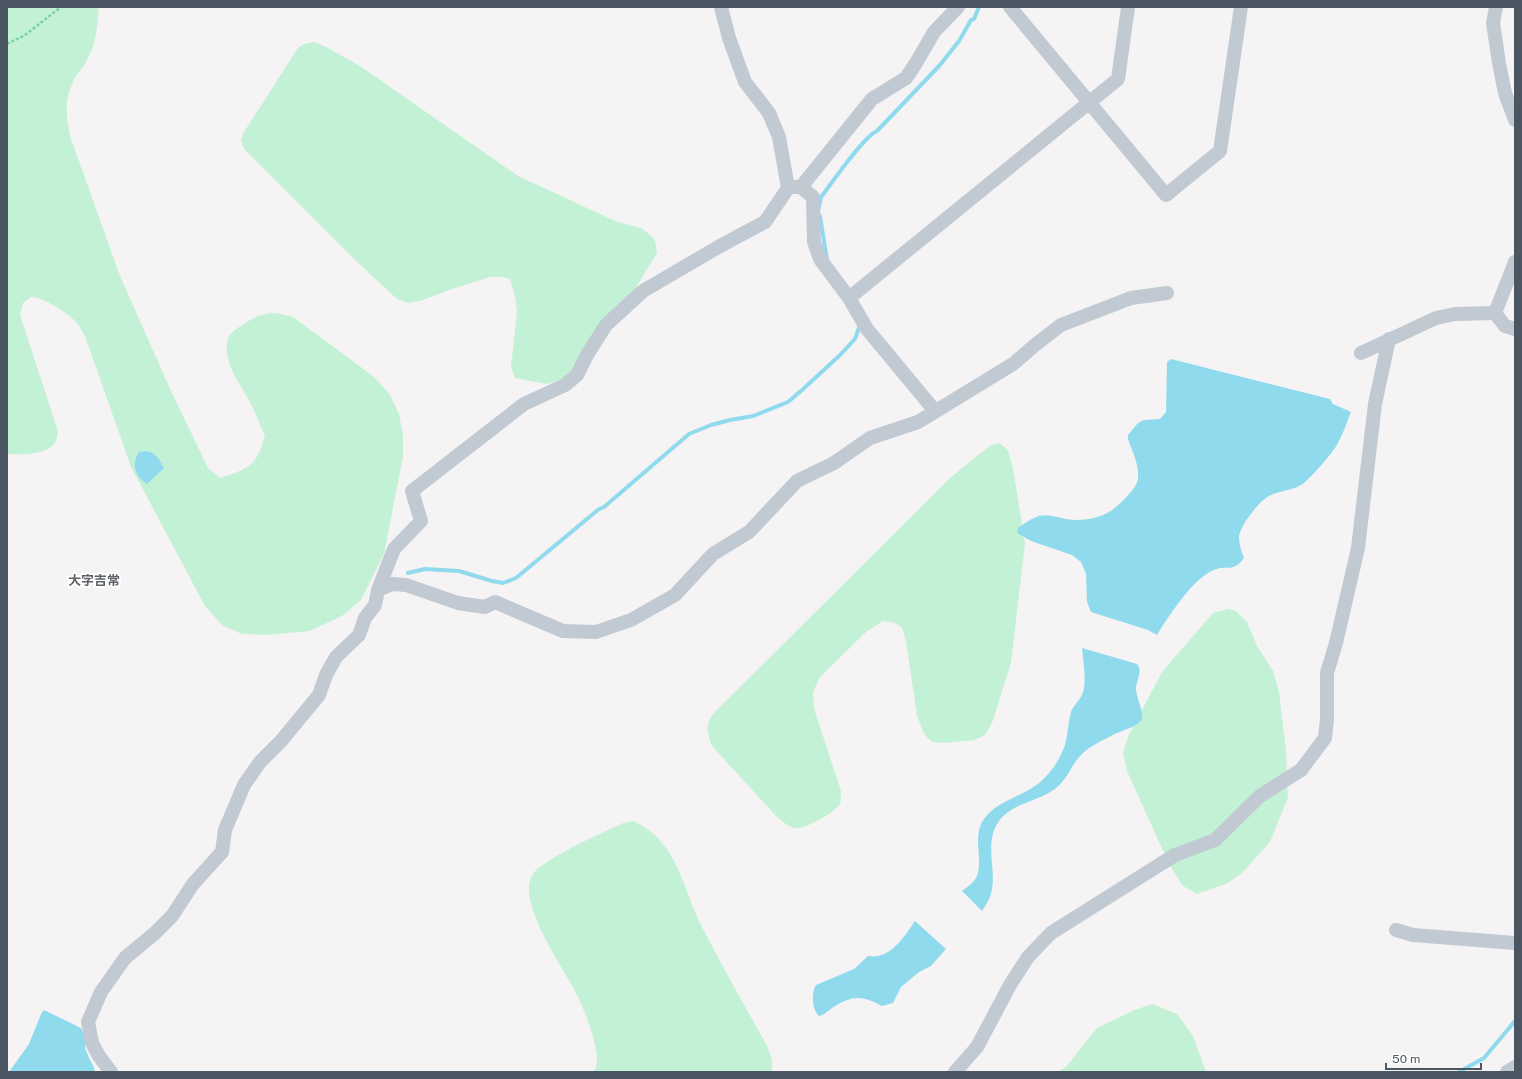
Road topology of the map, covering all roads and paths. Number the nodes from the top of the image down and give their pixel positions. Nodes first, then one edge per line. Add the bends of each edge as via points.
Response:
1 (62, 7) edge
2 (721, 7) edge
3 (958, 7) edge
4 (1010, 7) edge
5 (1128, 7) edge
6 (1241, 7) edge
7 (1496, 7) edge
8 (7, 44) edge
9 (1090, 103) junction
10 (1515, 120) edge
11 (794, 187) junction
12 (1515, 262) edge
13 (1167, 293) dead end
14 (849, 298) junction
15 (1495, 313) junction
16 (1515, 329) edge
17 (1389, 340) junction
18 (1361, 353) dead end
19 (935, 411) junction
20 (378, 590) junction
21 (1396, 930) dead end
22 (1515, 943) edge
23 (1515, 1067) edge
24 (111, 1072) edge
25 (955, 1072) edge
26 (1507, 1072) edge

1 - 8 path via 25,35
2 - 11 street via 745,82 769,114
3 - 11 street via 934,32 906,78 872,99
4 - 9 street
5 - 9 street via 1118,79
6 - 9 street via 1220,151 1166,195
7 - 10 street via 1493,23 1499,64 1505,93
9 - 14 street
11 - 14 street via 813,197 814,242 820,259
11 - 20 street via 765,222 642,291 606,325 577,375 565,385 524,404 412,491 421,521 394,549
12 - 15 street
13 - 19 street via 1131,298 1061,325 1013,364
14 - 19 street via 867,329
15 - 16 street via 1505,326
15 - 17 street via 1455,314 1436,318
17 - 18 street
17 - 25 street via 1375,404 1358,548 1336,643 1326,673 1328,719 1325,738 1301,770 1260,796 1215,840 1174,855 1051,933 1028,957 1010,984 977,1048
19 - 20 street via 918,422 870,438 834,463 797,481 749,532 713,554 675,595 631,620 596,632 563,631 495,602 485,607 458,603 406,585 392,584
20 - 24 street via 375,604 365,618 359,635 336,657 319,695 260,762 244,786 225,830 222,852 194,884 172,916 125,958 100,992 88,1022 92,1043
21 - 22 street via 1413,935
23 - 26 street

